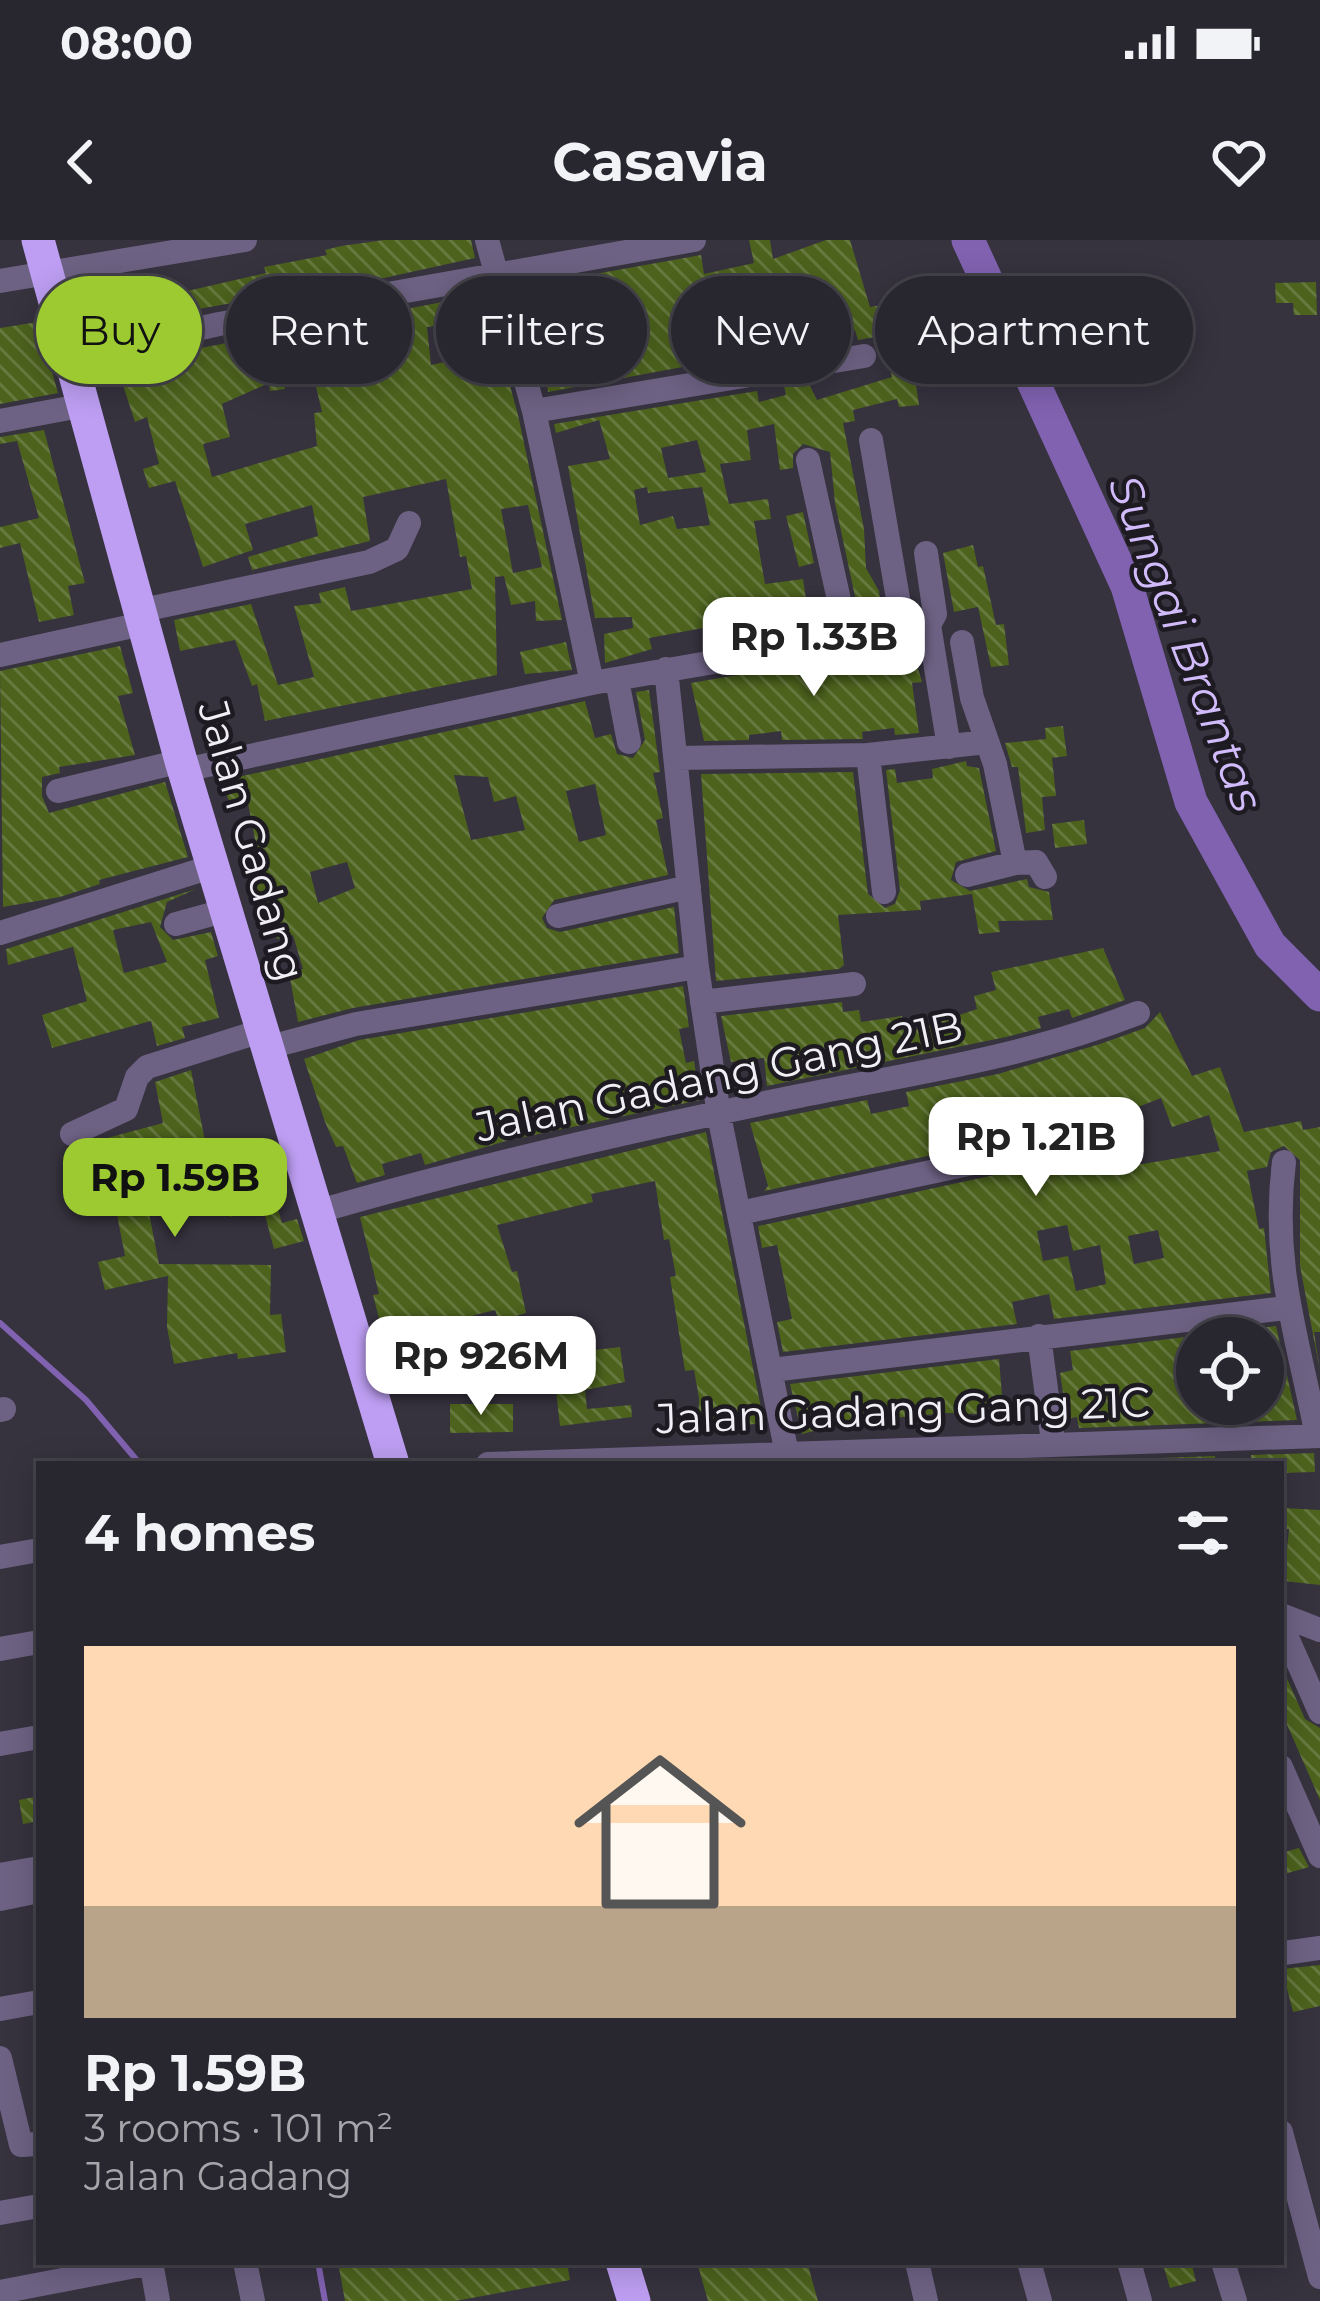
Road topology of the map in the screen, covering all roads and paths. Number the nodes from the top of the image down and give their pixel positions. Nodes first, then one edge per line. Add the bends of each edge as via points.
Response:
1 (38, 240) edge
2 (245, 240) edge
3 (488, 240) edge
4 (694, 240) edge
5 (47, 276) joint
6 (497, 276) joint
7 (36, 277) edge
8 (0, 281) edge
9 (436, 287) edge
10 (202, 328) edge
11 (864, 356) dead end
12 (74, 384) edge
13 (527, 384) edge
14 (80, 406) junction
15 (534, 411) junction
16 (0, 422) edge
17 (871, 440) dead end
18 (808, 460) dead end
19 (409, 523) dead end
20 (926, 553) dead end
21 (140, 617) junction
22 (916, 627) junction
23 (847, 636) junction
24 (962, 642) dead end
25 (0, 655) edge
26 (666, 669) junction
27 (605, 681) junction
28 (629, 742) dead end
29 (987, 742) junction
30 (949, 747) junction
31 (868, 755) junction
32 (676, 758) junction
33 (182, 766) junction
34 (58, 791) dead end
35 (1015, 863) junction
36 (214, 866) junction
37 (967, 874) dead end
38 (1045, 877) dead end
39 (688, 887) junction
40 (884, 892) dead end
41 (227, 910) junction
42 (558, 916) dead end
43 (176, 924) dead end
44 (0, 933) edge
45 (697, 967) junction
46 (854, 984) dead end
47 (702, 1002) junction
48 (1138, 1013) dead end
49 (264, 1040) junction
50 (719, 1115) junction
51 (72, 1134) dead end
52 (1010, 1155) dead end
53 (1284, 1162) dead end
54 (316, 1213) junction
55 (740, 1213) junction
56 (1286, 1308) junction
57 (1039, 1336) junction
58 (772, 1370) junction
59 (1318, 1436) edge
60 (1053, 1442) junction
61 (1220, 1452) edge
62 (1089, 1453) edge
63 (787, 1458) edge
64 (625, 1460) edge
65 (392, 1461) edge
66 (591, 1461) edge
67 (36, 1551) edge
68 (0, 1557) edge
69 (1284, 1620) edge
70 (1284, 1626) edge
71 (1320, 1630) edge
72 (36, 1643) edge
73 (0, 1649) edge
74 (1320, 1712) edge
75 (36, 1738) edge
76 (0, 1744) edge
77 (1284, 1774) edge
78 (1320, 1856) edge
79 (36, 1869) edge
80 (0, 1875) edge
81 (36, 1892) edge
82 (0, 1899) edge
83 (1320, 1948) edge
84 (1284, 1953) dead end
85 (36, 2003) edge
86 (0, 2009) edge
87 (0, 2058) edge
88 (18, 2138) edge
89 (1284, 2143) edge
90 (36, 2207) edge
91 (0, 2213) edge
92 (138, 2265) edge
93 (143, 2265) edge
94 (143, 2265) edge
95 (246, 2265) edge
96 (623, 2265) edge
97 (918, 2265) edge
98 (1032, 2265) edge
99 (1130, 2265) edge
100 (1224, 2265) edge
101 (1320, 2277) edge
102 (0, 2292) edge
103 (141, 2301) edge
104 (158, 2301) edge
105 (253, 2301) edge
106 (634, 2301) edge
107 (926, 2301) edge
108 (1040, 2301) edge
109 (1140, 2301) edge
110 (1235, 2301) edge

1 - 5 highway, Jalan Gadang
2 - 5 street
3 - 6 street
4 - 6 street
7 - 8 street
9 - 10 street
11 - 15 street
12 - 14 highway, Jalan Gadang
13 - 15 street
14 - 16 street
14 - 21 highway, Jalan Gadang
15 - 27 street
17 - 22 street
18 - 23 street
19 - 21 street via 397,550 369,562
20 - 22 street via 935,614
21 - 25 street
21 - 33 highway, Jalan Gadang
22 - 23 street
22 - 30 street
23 - 26 street
24 - 29 street
26 - 27 street
26 - 32 street
27 - 28 street
27 - 33 street
29 - 30 street
29 - 35 street
30 - 31 street
31 - 32 street
31 - 40 street
32 - 39 street
33 - 34 street
33 - 36 highway, Jalan Gadang
35 - 37 street
35 - 38 street via 1036,862
36 - 41 highway, Jalan Gadang
36 - 44 street
39 - 42 street
39 - 45 street
41 - 43 street
41 - 49 highway, Jalan Gadang
45 - 47 street
45 - 49 street
46 - 47 street
47 - 50 street
48 - 50 street, Jalan Gadang Gang 21B via 927,1076
49 - 51 street via 147,1067 126,1109
49 - 54 highway, Jalan Gadang
50 - 54 street, Jalan Gadang Gang 21B via 506,1160
50 - 55 street
52 - 55 street
53 - 56 street via 1278,1215
54 - 65 highway, Jalan Gadang
55 - 58 street
56 - 57 street
56 - 59 street
57 - 58 street
57 - 60 street
58 - 63 street
59 - 61 street, Jalan Gadang Gang 21C
60 - 62 street, Jalan Gadang Gang 21C
60 - 63 street, Jalan Gadang Gang 21C
61 - 62 street, Jalan Gadang Gang 21C
63 - 64 street, Jalan Gadang Gang 21C
64 - 66 street, Jalan Gadang Gang 21C
67 - 68 street
69 - 71 street
70 - 74 street
72 - 73 street
75 - 76 street
77 - 78 street
79 - 80 street
81 - 82 street
83 - 84 street
85 - 86 street
87 - 88 street
89 - 101 street
90 - 91 street
92 - 102 street
93 - 103 street
94 - 104 street
95 - 105 street
96 - 106 highway
97 - 107 street
98 - 108 street
99 - 109 street
100 - 110 street

